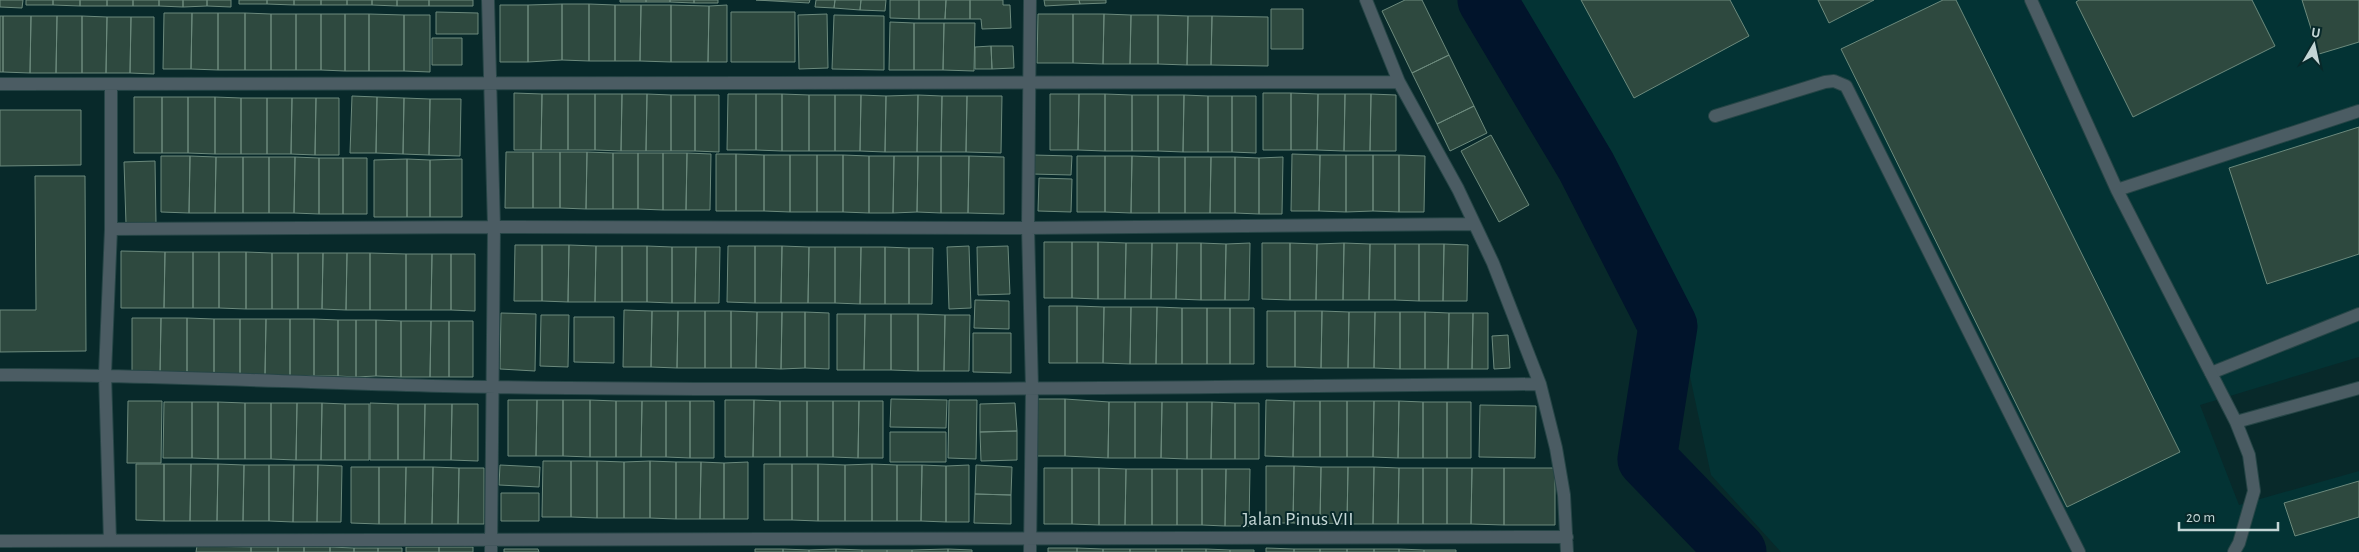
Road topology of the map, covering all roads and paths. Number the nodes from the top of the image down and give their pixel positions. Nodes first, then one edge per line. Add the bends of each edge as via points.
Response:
1 (488, 0) edge
2 (1030, 0) edge
3 (1366, 0) edge
4 (2031, 0) edge
5 (1399, 82) junction
6 (489, 83) junction
7 (1031, 83) junction
8 (0, 84) edge
9 (111, 84) junction
10 (2359, 111) edge
11 (1715, 116) dead end
12 (2117, 190) junction
13 (1474, 224) junction
14 (494, 227) junction
15 (1028, 228) junction
16 (111, 229) junction
17 (2359, 314) edge
18 (2211, 373) junction
19 (105, 374) junction
20 (0, 375) edge
21 (1540, 384) junction
22 (494, 387) junction
23 (1032, 388) junction
24 (2359, 388) edge
25 (2236, 422) junction
26 (1567, 537) junction
27 (490, 538) junction
28 (1030, 539) junction
29 (0, 541) edge
30 (110, 541) junction
31 (491, 552) edge
32 (1030, 552) edge
33 (1567, 552) edge
34 (2080, 552) edge
35 (2234, 552) edge

1 - 6 street
2 - 7 street
3 - 5 street
4 - 12 street
5 - 7 street
5 - 13 street via 1458,188
6 - 7 street
6 - 9 street
6 - 14 street
7 - 15 street
8 - 9 street
9 - 16 street
10 - 12 street
11 - 34 street via 1825,82 1846,86
12 - 18 street
13 - 15 street
13 - 21 street via 1493,263
14 - 15 street
14 - 16 street
14 - 22 street
15 - 23 street
16 - 19 street
17 - 18 street
18 - 25 street
19 - 20 street
19 - 22 street
19 - 30 street
21 - 23 street
21 - 26 street via 1556,448
22 - 23 street
22 - 27 street
23 - 28 street
24 - 25 street
25 - 35 street via 2249,455 2254,490
26 - 28 street, Jalan Pinus VII
26 - 33 street
27 - 28 street, Jalan Pinus VII
27 - 30 street, Jalan Pinus VII
27 - 31 street
28 - 32 street
29 - 30 street, Jalan Pinus VII

